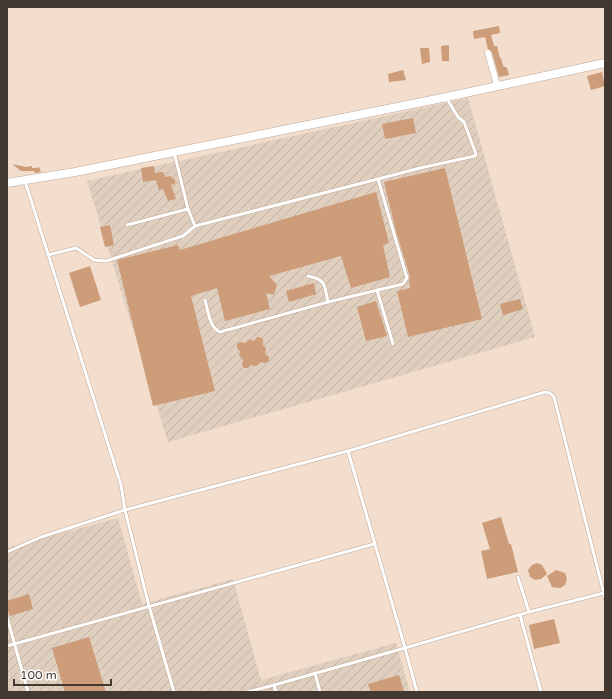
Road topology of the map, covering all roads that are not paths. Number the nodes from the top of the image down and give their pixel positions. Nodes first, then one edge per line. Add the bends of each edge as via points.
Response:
1 (488, 53) dead end
2 (605, 63) edge
3 (497, 86) junction
4 (447, 97) junction
5 (173, 151) junction
6 (378, 179) junction
7 (25, 181) junction
8 (7, 183) edge
9 (188, 209) junction
10 (127, 225) dead end
11 (195, 226) junction
12 (48, 255) junction
13 (308, 276) dead end
14 (377, 290) junction
15 (206, 300) dead end
16 (328, 302) junction
17 (393, 344) dead end
18 (348, 451) junction
19 (124, 510) junction
20 (374, 544) junction
21 (7, 552) edge
22 (518, 577) dead end
23 (604, 593) junction
24 (605, 598) edge
25 (149, 606) junction
26 (529, 612) junction
27 (520, 615) junction
28 (7, 617) edge
29 (15, 644) junction
30 (7, 646) edge
31 (404, 648) junction
32 (315, 673) junction
33 (274, 685) junction
34 (28, 692) edge
35 (174, 692) edge
36 (247, 692) edge
37 (276, 692) edge
38 (320, 692) edge
39 (418, 692) edge
40 (541, 692) edge

1 - 3 street
2 - 3 street
3 - 4 street
4 - 5 street
4 - 6 lane via 464,122 475,156
5 - 7 street
5 - 9 lane
6 - 11 lane
6 - 14 lane via 406,278 403,284
7 - 8 street
7 - 12 lane
9 - 10 lane
9 - 11 lane
11 - 12 lane via 183,236 106,261 94,260 76,248
12 - 19 lane via 121,485
13 - 16 lane via 321,279
14 - 16 lane
14 - 17 lane
15 - 16 lane via 212,326 220,332
18 - 19 lane
18 - 20 lane
18 - 23 lane via 545,392 550,393 554,397
19 - 21 lane via 41,537
19 - 25 lane
20 - 25 lane
20 - 31 lane
22 - 26 lane
23 - 24 lane
23 - 26 lane
25 - 29 lane
25 - 35 lane
26 - 27 lane
27 - 31 lane
27 - 40 lane
28 - 29 lane
29 - 30 lane
29 - 34 lane
31 - 32 lane
31 - 39 lane
32 - 33 lane
32 - 38 lane
33 - 36 lane
33 - 37 lane

